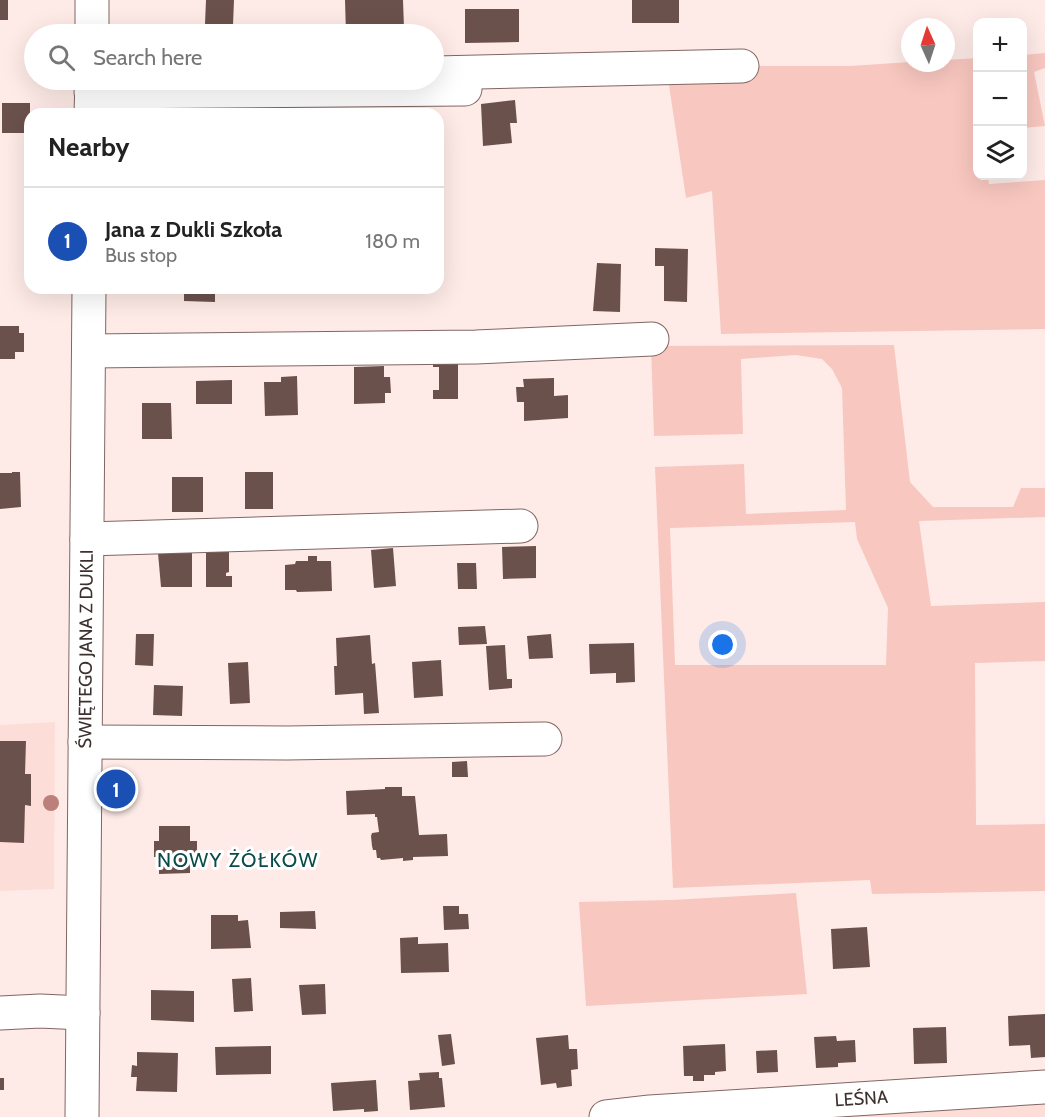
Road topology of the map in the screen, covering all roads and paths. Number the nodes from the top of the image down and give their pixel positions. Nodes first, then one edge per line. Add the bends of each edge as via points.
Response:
1 (92, 0) edge
2 (92, 24) edge
3 (742, 66) dead end
4 (444, 73) edge
5 (444, 89) edge
6 (465, 89) dead end
7 (403, 90) edge
8 (91, 95) edge
9 (89, 294) edge
10 (652, 339) dead end
11 (89, 351) junction
12 (521, 526) dead end
13 (87, 539) junction
14 (545, 739) dead end
15 (85, 742) junction
16 (0, 1013) edge
17 (82, 1018) junction
18 (0, 1026) edge
19 (1028, 1098) edge
20 (667, 1114) edge
21 (82, 1117) edge
22 (606, 1117) edge

1 - 2 main road
3 - 4 main road
5 - 6 main road
7 - 8 main road
9 - 11 main road, ŚWIĘTEGO JANA Z DUKLI
10 - 11 main road via 476,347
11 - 13 main road, ŚWIĘTEGO JANA Z DUKLI
12 - 13 main road
13 - 15 main road, ŚWIĘTEGO JANA Z DUKLI
14 - 15 main road
15 - 17 main road, ŚWIĘTEGO JANA Z DUKLI
16 - 17 main road via 40,1011
17 - 18 main road
17 - 21 main road, ŚWIĘTEGO JANA Z DUKLI
19 - 20 main road, LEŚNA
20 - 22 main road, LEŚNA

